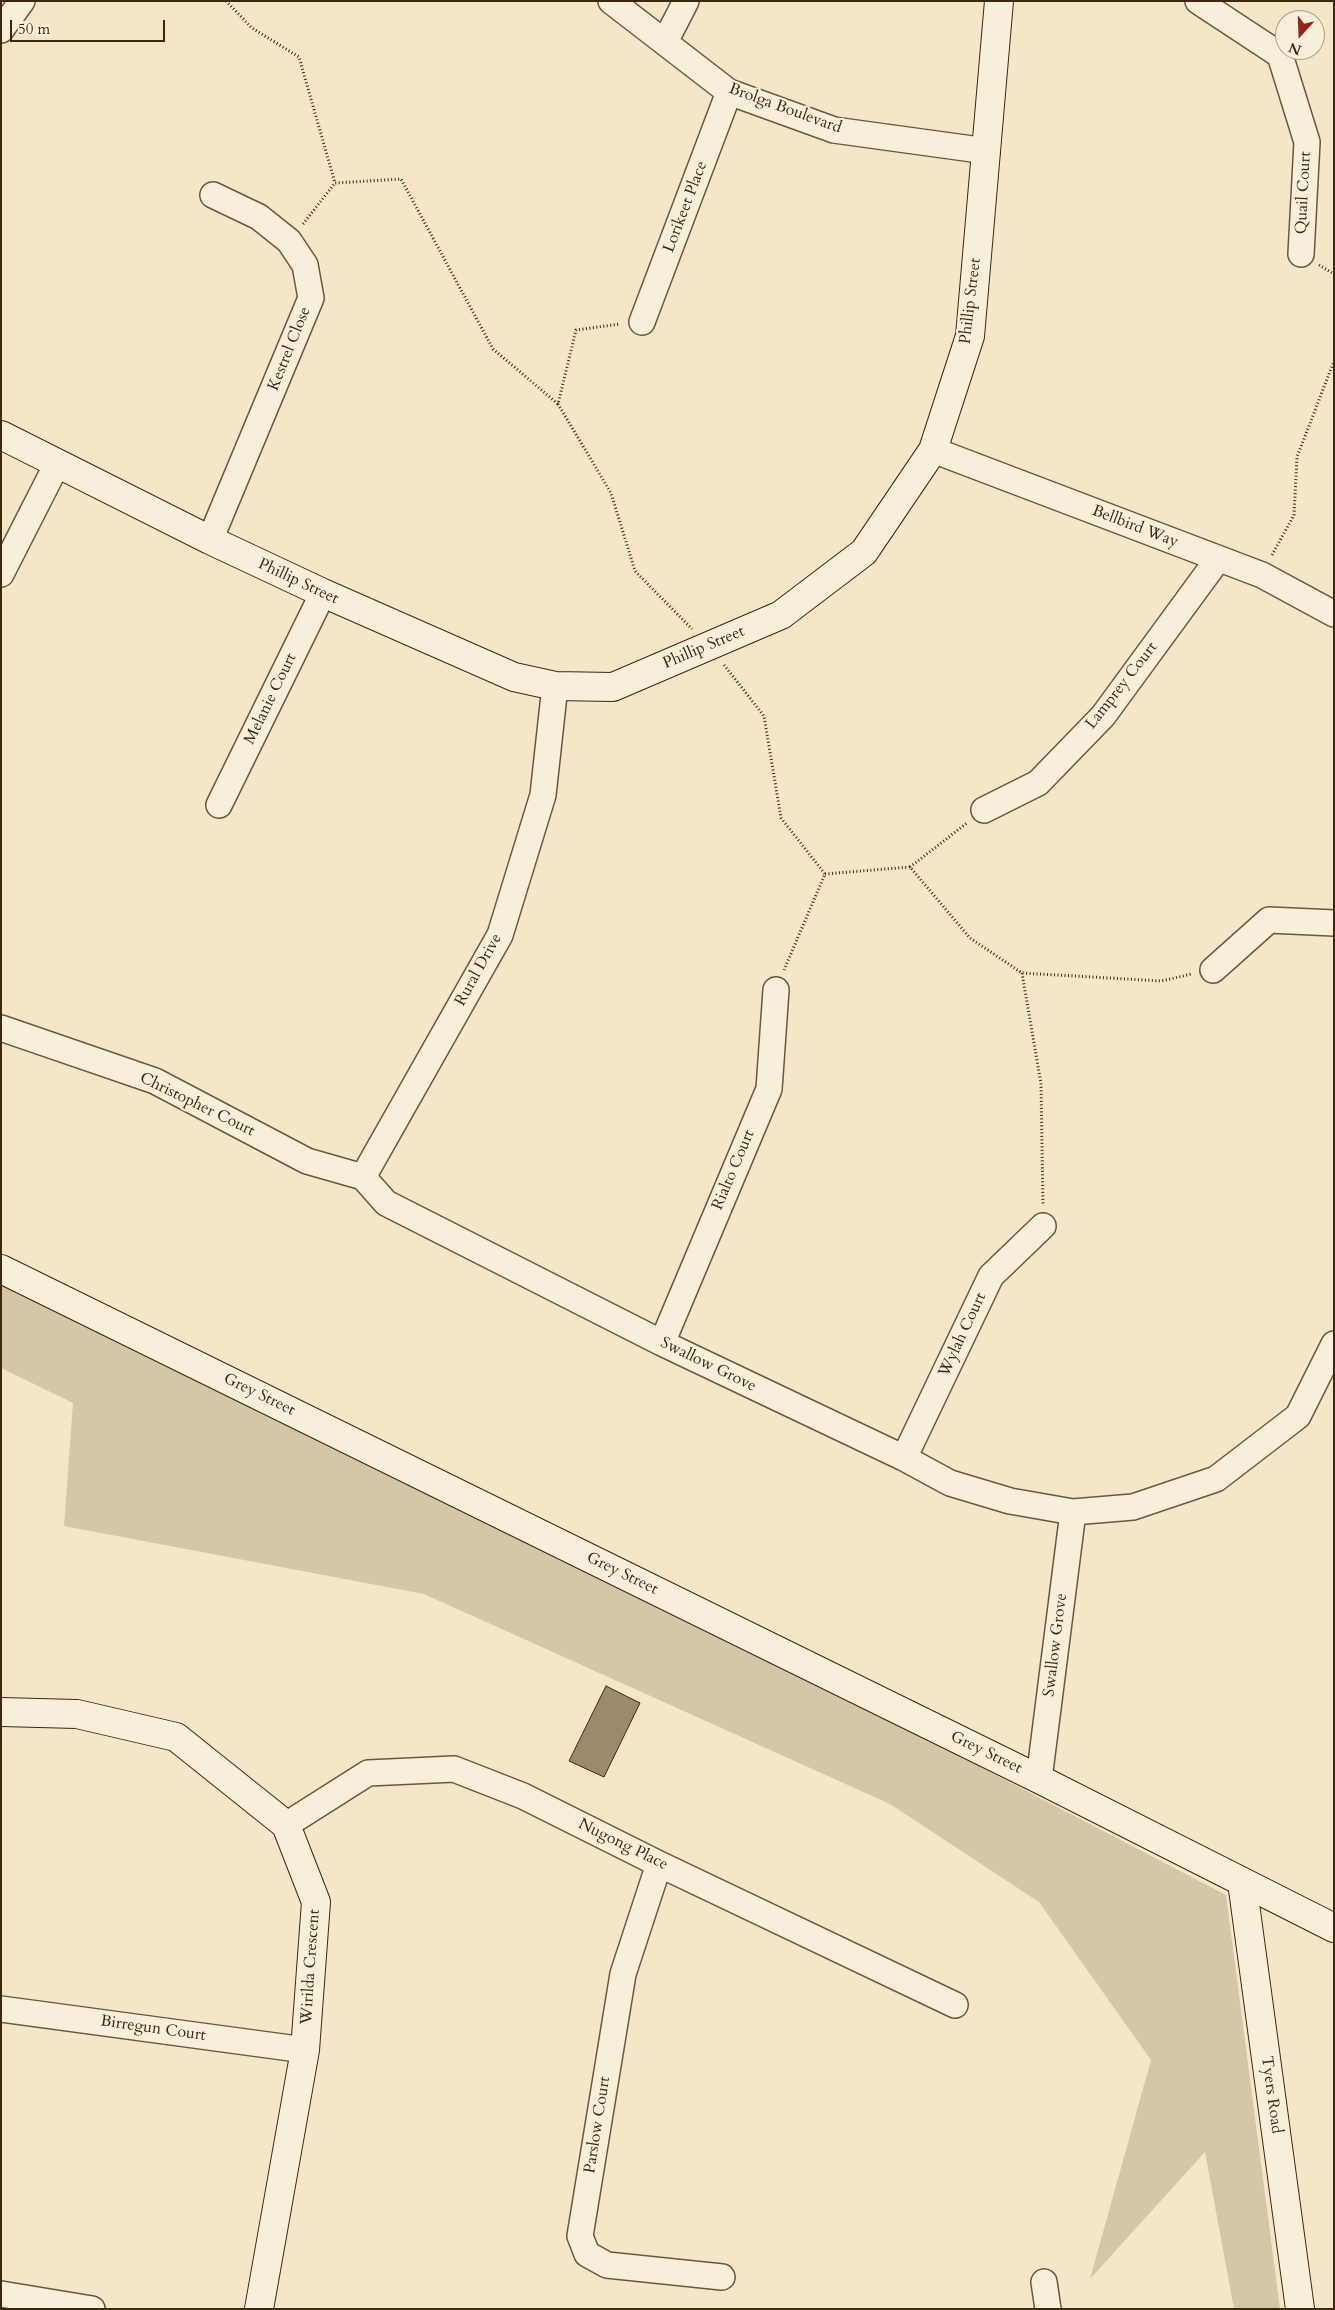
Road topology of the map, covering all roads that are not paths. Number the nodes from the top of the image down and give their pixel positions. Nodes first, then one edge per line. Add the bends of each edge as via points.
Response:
1 (22, 1) edge
2 (611, 1) edge
3 (686, 1) edge
4 (999, 1) edge
5 (1198, 1) edge
6 (1, 30) edge
7 (665, 42) junction
8 (729, 92) junction
9 (987, 151) junction
10 (214, 195) dead end
11 (1301, 254) dead end
12 (642, 322) road end
13 (1, 434) edge
14 (933, 450) junction
15 (57, 464) junction
16 (210, 540) junction
17 (1218, 558) junction
18 (1, 574) edge
19 (323, 593) junction
20 (1334, 614) edge
21 (555, 686) junction
22 (219, 805) dead end
23 (984, 810) road end
24 (1334, 923) edge
25 (1213, 970) road end
26 (776, 990) road end
27 (1, 1028) edge
28 (363, 1177) junction
29 (1043, 1226) road end
30 (1, 1269) edge
31 (662, 1343) junction
32 (1334, 1344) edge
33 (904, 1458) junction
34 (1073, 1512) junction
35 (1, 1712) edge
36 (1039, 1779) junction
37 (286, 1825) junction
38 (659, 1864) junction
39 (1242, 1882) junction
40 (1334, 1928) edge
41 (955, 2005) dead end
42 (1, 2009) edge
43 (305, 2050) junction
44 (722, 2276) dead end
45 (1044, 2282) dead end
46 (1, 2294) edge
47 (92, 2309) edge
48 (259, 2309) edge
49 (1048, 2309) edge
50 (1300, 2309) edge

1 - 6 street
2 - 7 street, Brolga Boulevard
3 - 7 street
4 - 9 street, Phillip Street
5 - 11 street, Quail Court via 1280,55 1307,142
7 - 8 street, Brolga Boulevard
8 - 9 street, Brolga Boulevard via 834,130
8 - 12 street, Lorikeet Place
9 - 14 street, Phillip Street via 970,336
10 - 16 street, Kestrel Close via 259,217 290,241 306,265 310,298
13 - 15 street, Phillip Street
14 - 17 street, Bellbird Way
14 - 21 street, Phillip Street via 864,552 781,614 614,687
15 - 16 street, Phillip Street
15 - 18 street
16 - 19 street, Phillip Street
17 - 20 street, Bellbird Way via 1262,575
17 - 23 street, Lamprey Court via 1102,716 1038,783
19 - 21 street, Phillip Street via 514,677
19 - 22 street, Melanie Court
21 - 28 street, Rural Drive via 543,795 500,935
24 - 25 street via 1269,920
26 - 31 street, Rialto Court via 769,1089
27 - 28 street, Christopher Court via 155,1082 307,1161
28 - 31 street, Swallow Grove via 386,1203
29 - 33 street, Wylah Court via 991,1276
30 - 36 street, Grey Street
31 - 33 street, Swallow Grove
32 - 34 street, Swallow Grove via 1298,1416 1216,1479 1133,1507
33 - 34 street, Swallow Grove via 950,1483 1010,1501
34 - 36 street, Swallow Grove
35 - 37 street via 76,1714 176,1737
36 - 39 street, Grey Street
37 - 38 street, Nugong Place via 368,1773 454,1769 523,1796
37 - 43 street, Wirilda Crescent via 316,1902
38 - 41 street, Nugong Place
38 - 44 street, Parslow Court via 623,1974 580,2236 587,2254 607,2265
39 - 40 street, Grey Street
39 - 50 street, Tyers Road
42 - 43 street, Birregun Court
43 - 48 street, Wirilda Crescent
45 - 49 street
46 - 47 street

